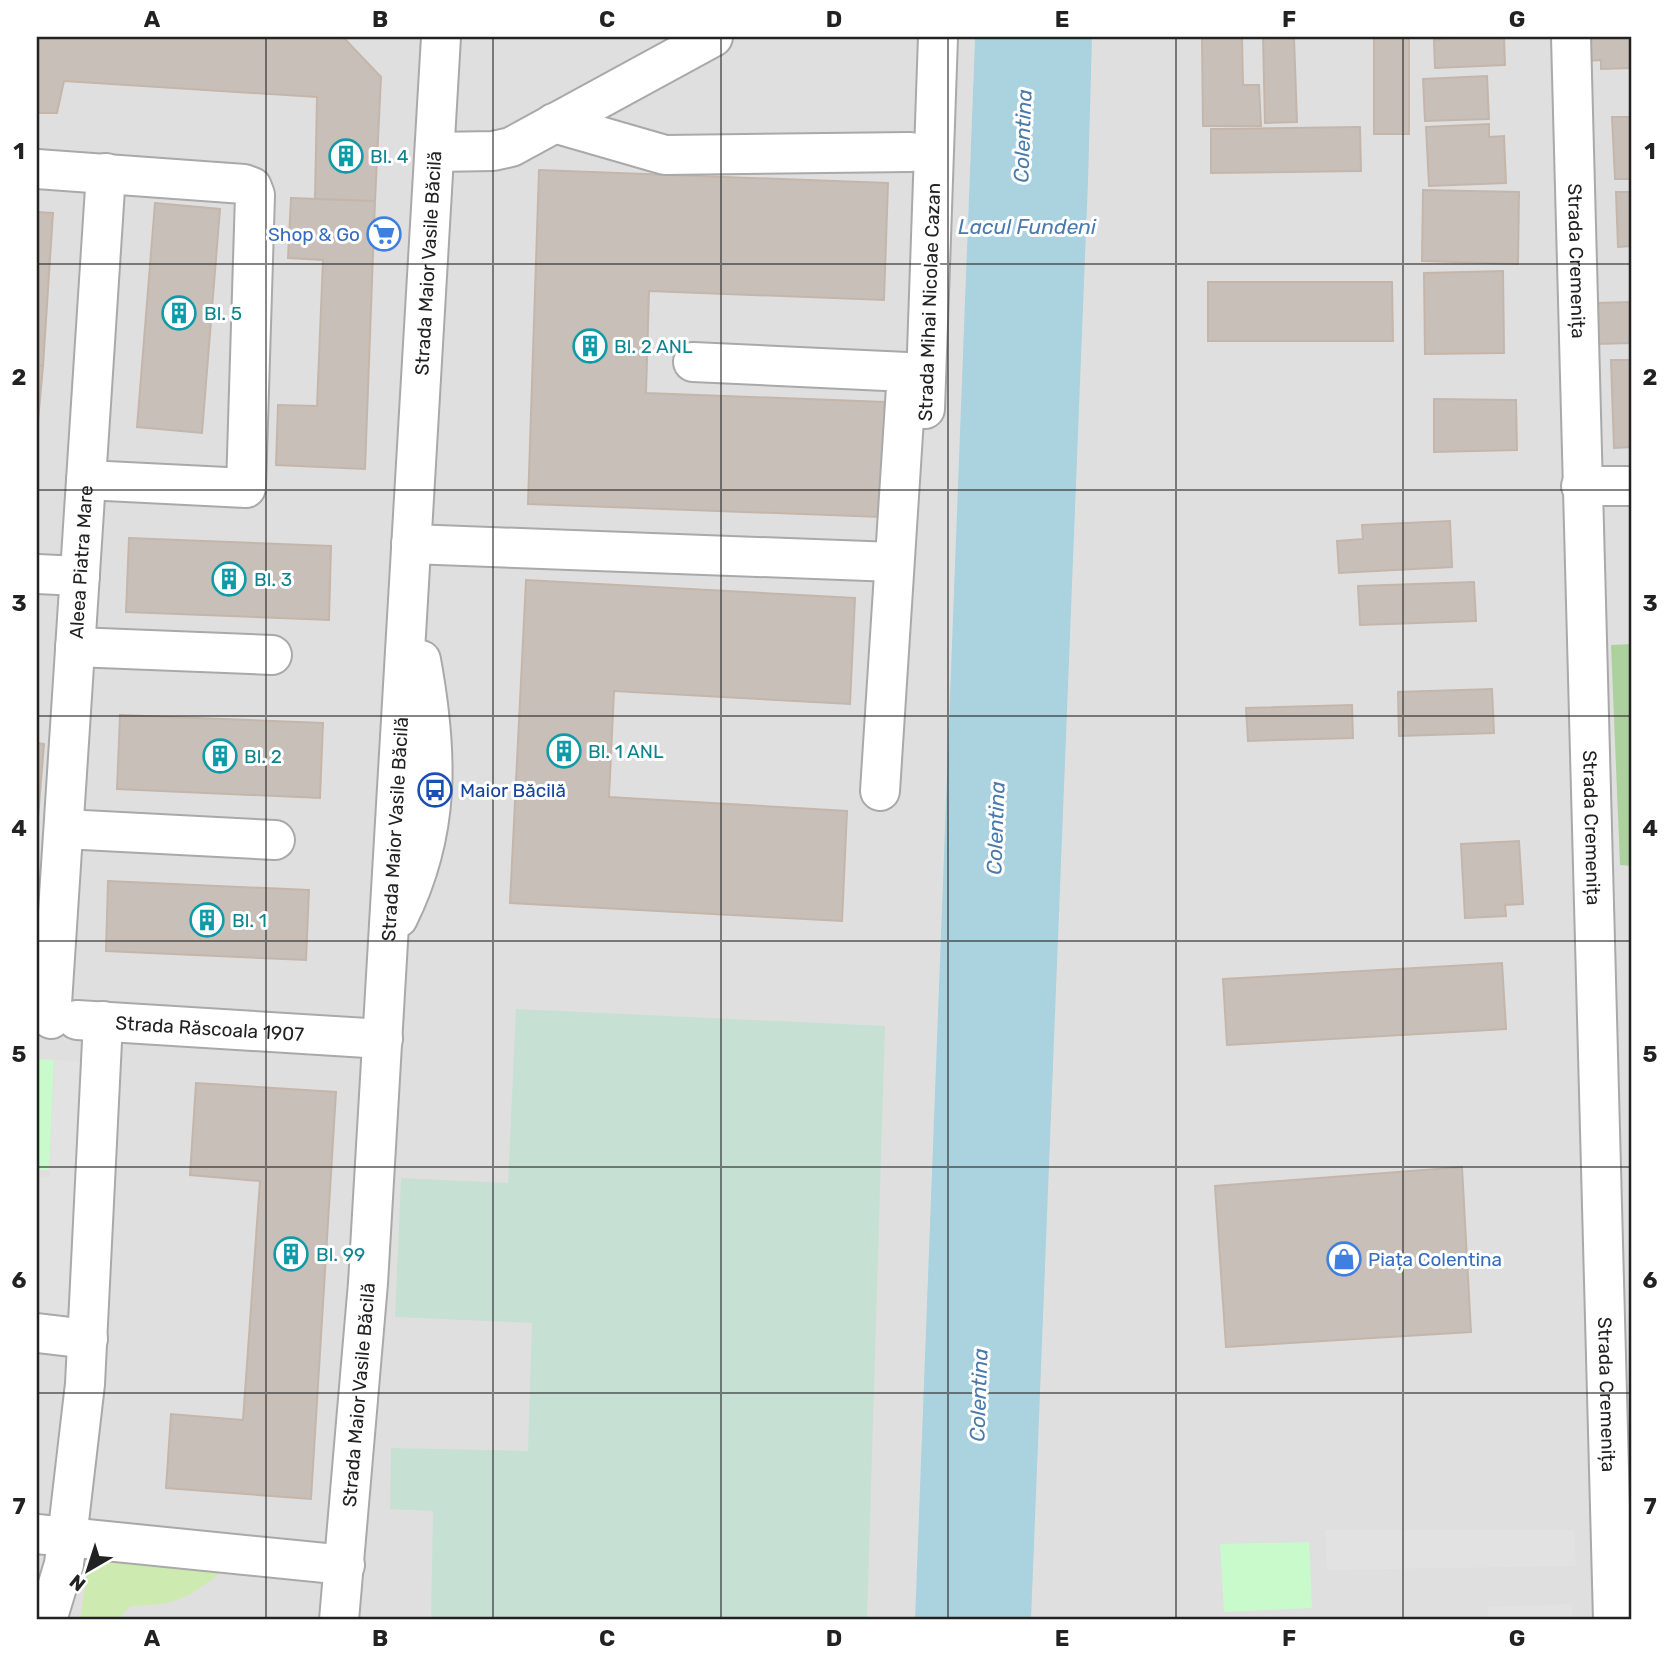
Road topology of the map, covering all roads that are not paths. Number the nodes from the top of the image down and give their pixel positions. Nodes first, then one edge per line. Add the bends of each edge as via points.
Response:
1 (441, 37) edge
2 (713, 37) edge
3 (938, 37) edge
4 (1571, 37) edge
5 (554, 123) junction
6 (435, 152) junction
7 (910, 152) dead end
8 (37, 169) edge
9 (106, 173) junction
10 (694, 362) dead end
11 (86, 480) junction
12 (1581, 486) junction
13 (1632, 486) edge
14 (411, 544) junction
15 (907, 565) junction
16 (37, 574) edge
17 (80, 576) junction
18 (75, 647) junction
19 (272, 655) dead end
20 (880, 791) dead end
21 (64, 829) junction
22 (275, 840) dead end
23 (44, 1018) edge
24 (103, 1021) junction
25 (383, 1039) junction
26 (37, 1333) edge
27 (88, 1339) junction
28 (52, 1535) edge
29 (345, 1565) junction
30 (47, 1620) edge
31 (339, 1620) edge
32 (1613, 1620) edge

1 - 6 street, Strada Maior Vasile Băcilă
2 - 5 street
3 - 15 street, Strada Mihai Nicolae Cazan
4 - 12 street, Strada Cremenița
5 - 6 street via 511,147
5 - 7 street via 665,155
6 - 14 street, Strada Maior Vasile Băcilă
8 - 9 street
9 - 11 street, Aleea Piatra Mare
9 - 11 street via 252,187 246,488
10 - 15 street via 907,372
11 - 17 street, Aleea Piatra Mare
12 - 13 street
12 - 32 street, Strada Cremenița
14 - 15 street
14 - 25 street, Strada Maior Vasile Băcilă
15 - 20 street
16 - 17 street
17 - 18 street, Aleea Piatra Mare
18 - 19 street
18 - 21 street, Aleea Piatra Mare
21 - 22 street
21 - 23 street, Aleea Piatra Mare
23 - 24 street, Strada Răscoala 1907
24 - 25 street, Strada Răscoala 1907
24 - 27 street
25 - 29 street, Strada Maior Vasile Băcilă
26 - 27 street
27 - 28 street
28 - 29 street
28 - 30 street via 60,1582
29 - 31 street, Strada Maior Vasile Băcilă

